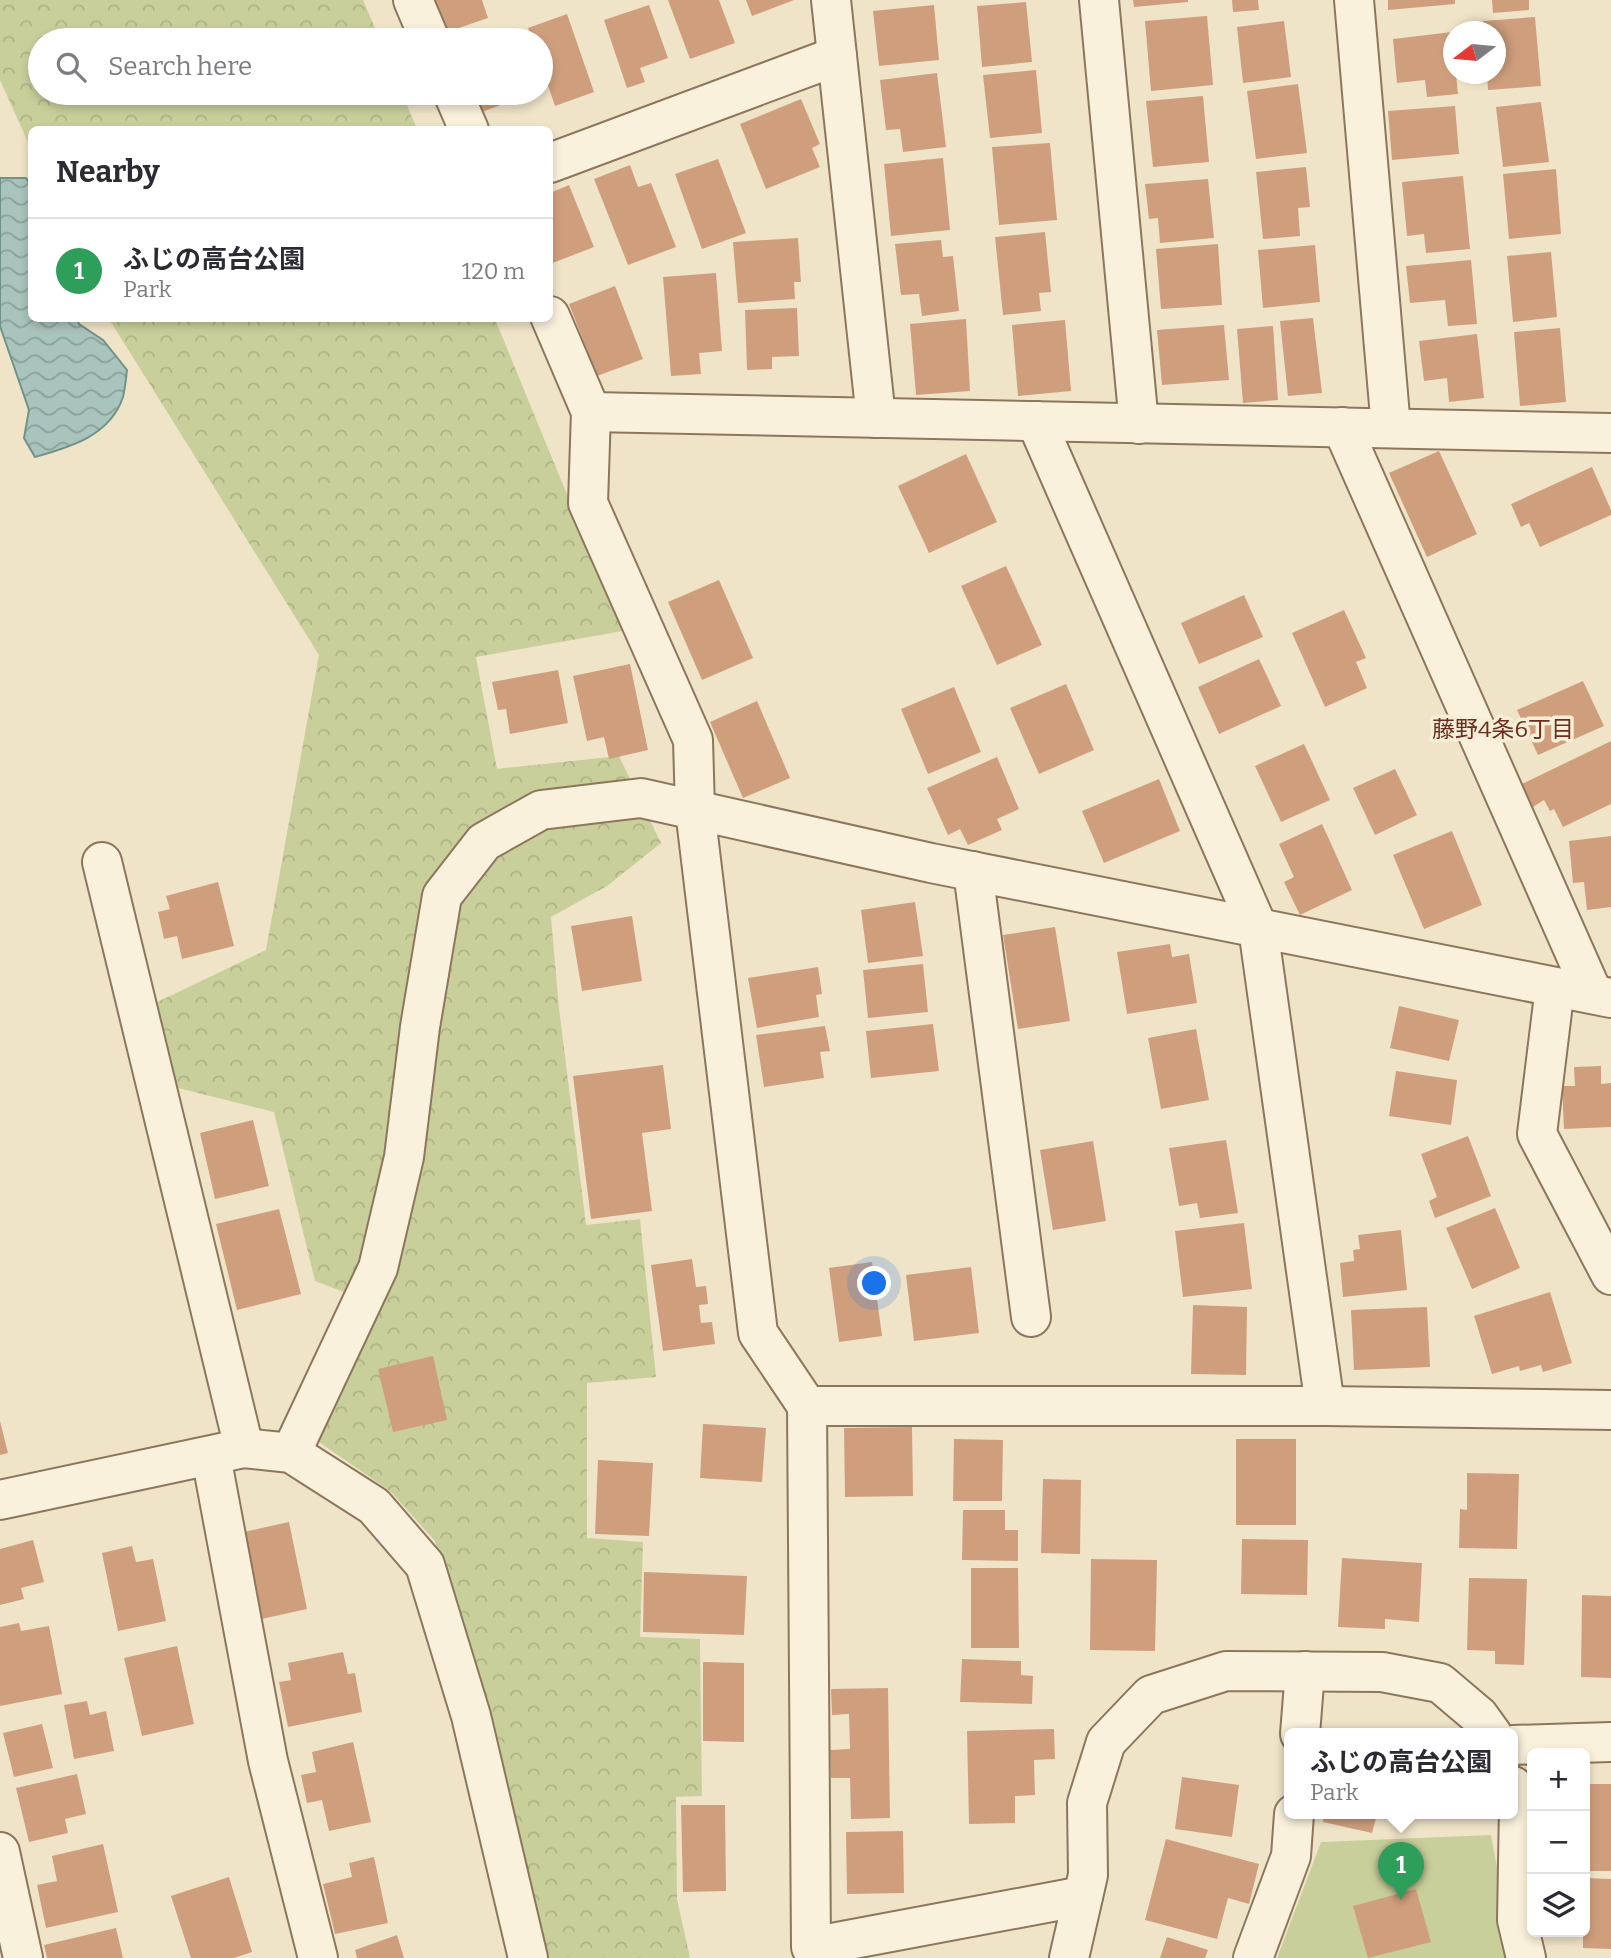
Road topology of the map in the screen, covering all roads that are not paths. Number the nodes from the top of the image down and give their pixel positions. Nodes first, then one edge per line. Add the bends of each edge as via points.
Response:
1 (413, 0) edge
2 (831, 0) edge
3 (1099, 0) edge
4 (1354, 0) edge
5 (425, 28) edge
6 (837, 56) junction
7 (458, 105) edge
8 (466, 126) edge
9 (553, 162) edge
10 (553, 322) edge
11 (592, 412) junction
12 (876, 418) junction
13 (1035, 421) junction
14 (1139, 424) junction
15 (1342, 428) junction
16 (1391, 428) junction
17 (1611, 433) edge
18 (695, 810) junction
19 (102, 862) dead end
20 (973, 871) junction
21 (1258, 928) junction
22 (1555, 987) junction
23 (1602, 996) edge
24 (1609, 1268) edge
25 (1031, 1317) dead end
26 (807, 1406) junction
27 (1325, 1406) junction
28 (1611, 1410) edge
29 (228, 1452) junction
30 (291, 1453) junction
31 (0, 1500) edge
32 (1305, 1671) junction
33 (1300, 1728) edge
34 (1487, 1728) edge
35 (1611, 1742) edge
36 (1518, 1745) edge
37 (1518, 1803) edge
38 (1294, 1819) edge
39 (0, 1852) edge
40 (1083, 1896) junction
41 (23, 1958) edge
42 (318, 1958) edge
43 (528, 1958) edge
44 (1069, 1958) edge
45 (1252, 1958) edge
46 (1526, 1958) edge

1 - 5 street
2 - 6 street
3 - 14 street
4 - 16 street
6 - 9 street
6 - 12 street
7 - 8 street
10 - 11 street
11 - 12 street
11 - 18 street via 588,502 693,740
12 - 13 street
13 - 14 street
13 - 21 street
14 - 15 street
15 - 16 street
15 - 23 street
16 - 17 street
18 - 20 street
18 - 26 street via 758,1333
18 - 30 street via 641,798 541,810 484,842 442,896 404,1157 378,1268
19 - 29 street
20 - 21 street
20 - 25 street
21 - 22 street
21 - 27 street
22 - 23 street
22 - 24 street via 1537,1134
26 - 27 street
26 - 40 street via 811,1947
27 - 28 street
29 - 30 street
29 - 31 street
29 - 42 street via 268,1761
30 - 43 street via 374,1506 425,1565 471,1716
32 - 33 street
32 - 34 street via 1382,1672 1440,1683
32 - 40 street via 1226,1671 1151,1695 1106,1742 1087,1803 1088,1875
35 - 36 street
37 - 46 street via 1517,1920
38 - 45 street via 1291,1856
39 - 41 street
40 - 44 street

